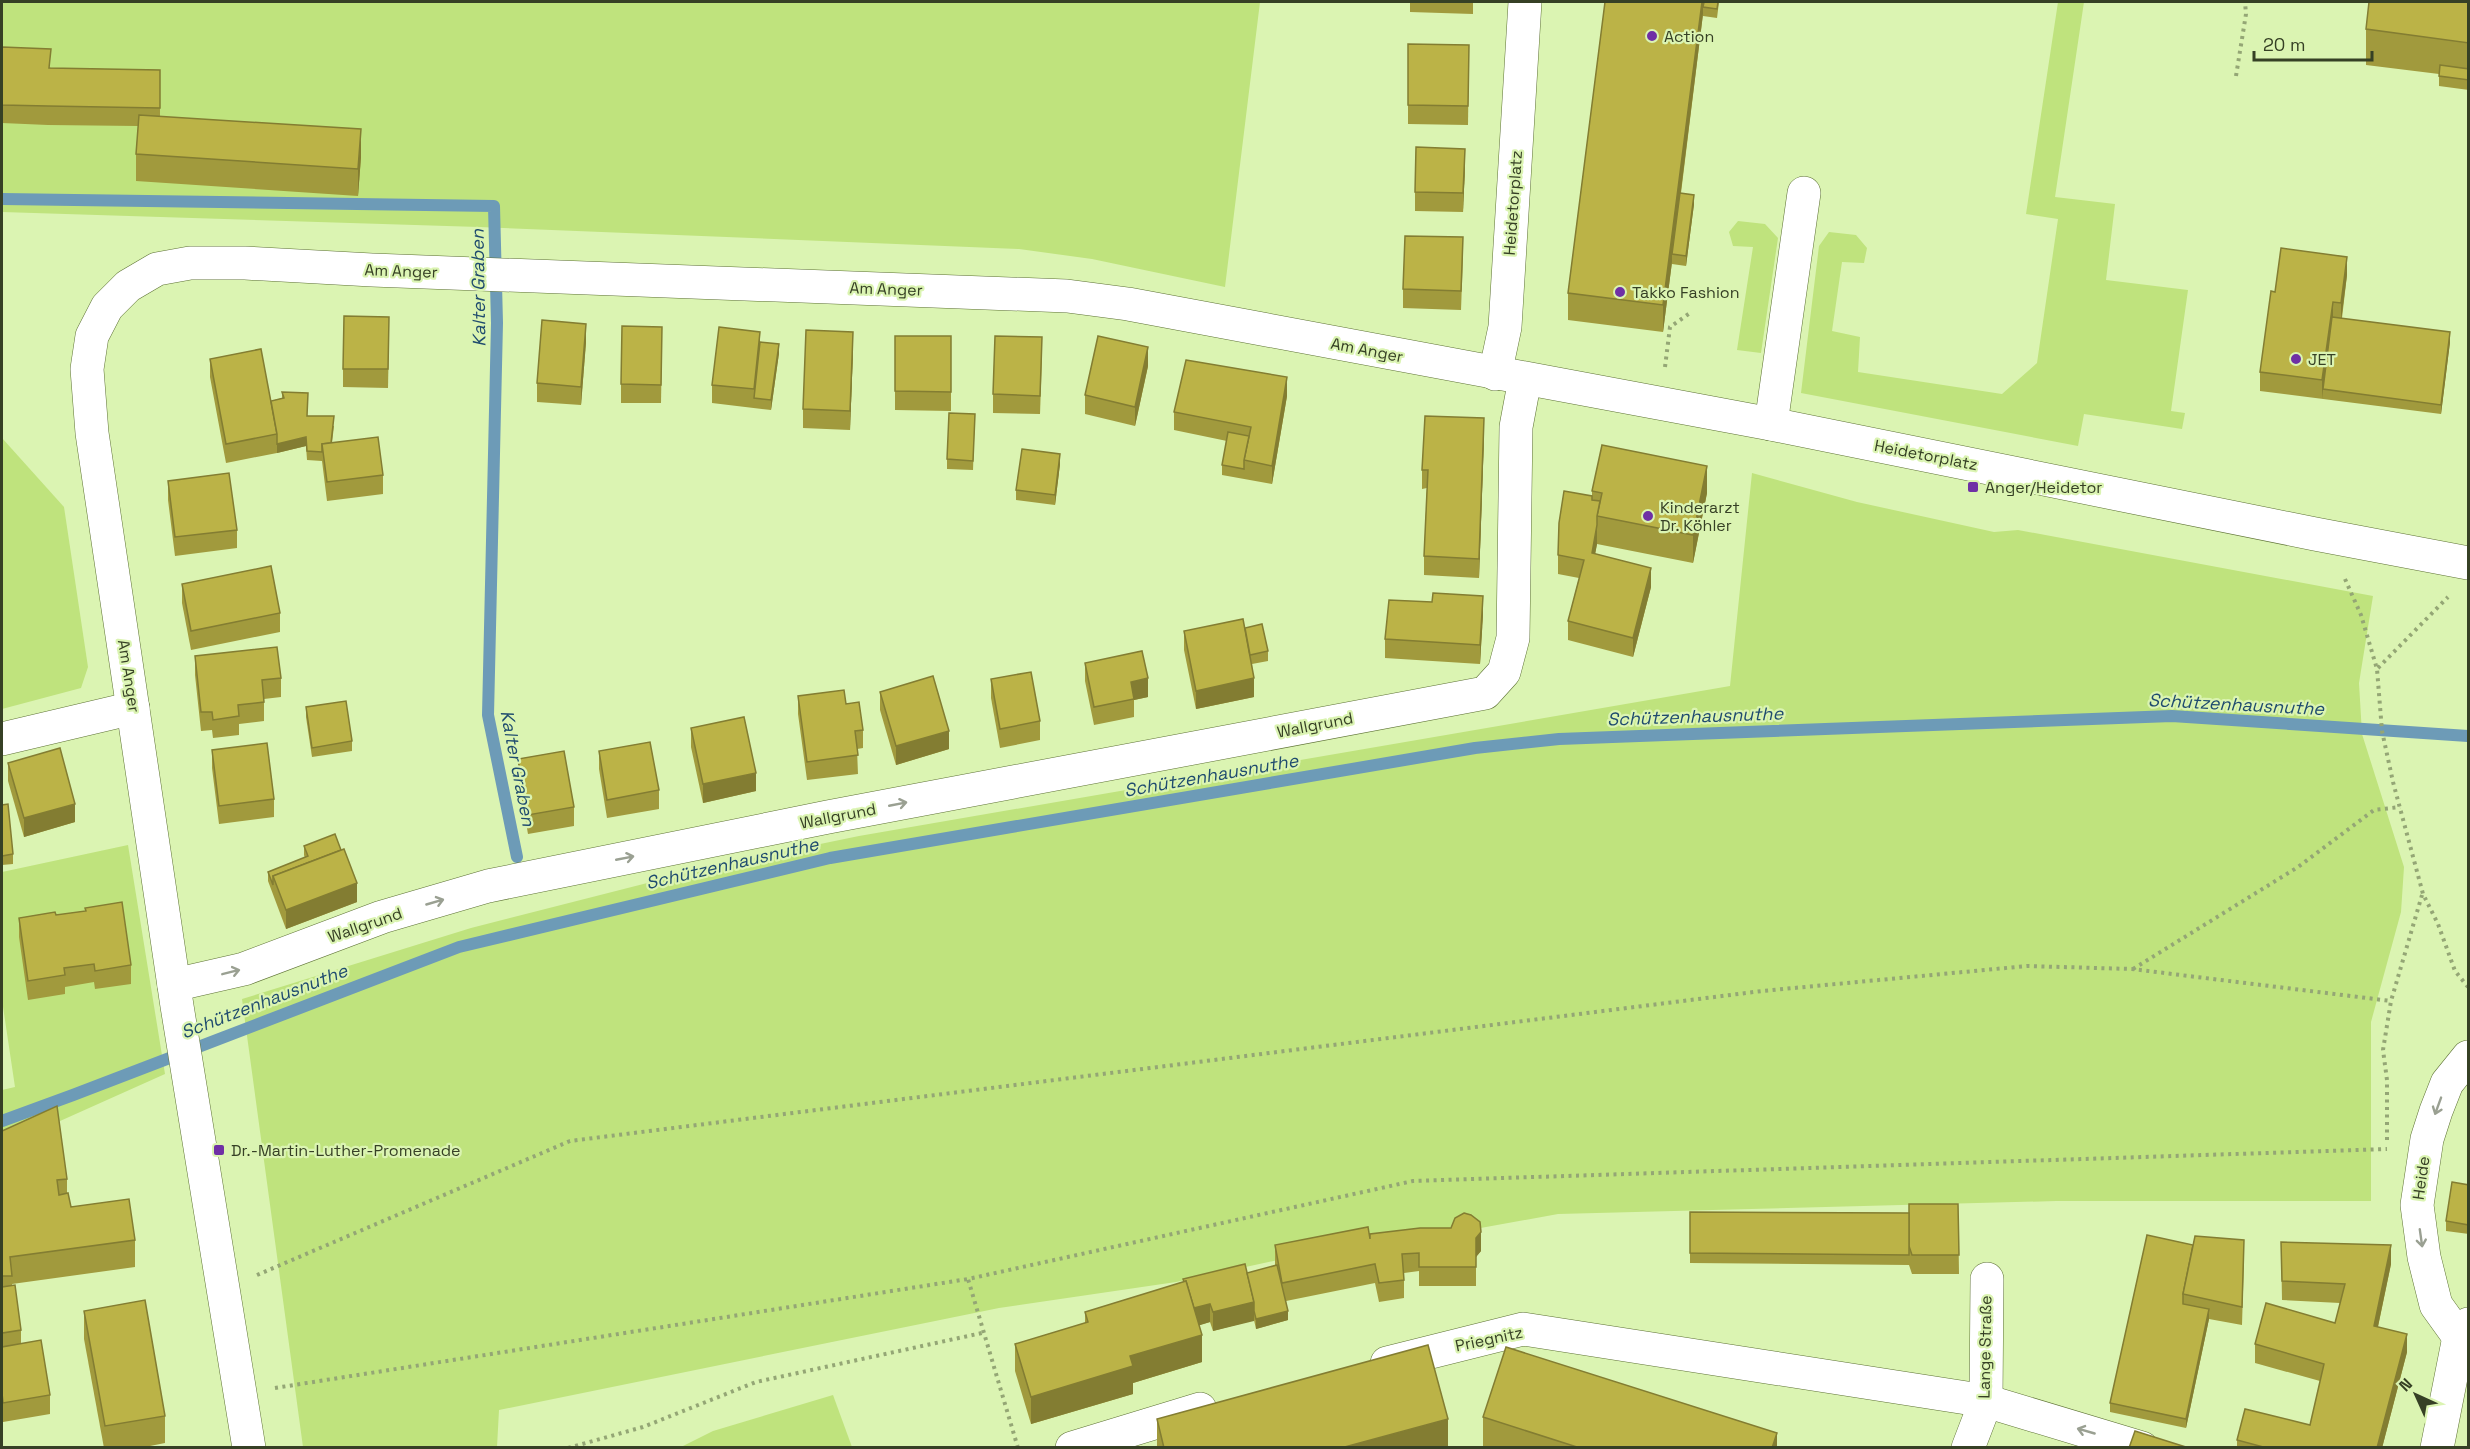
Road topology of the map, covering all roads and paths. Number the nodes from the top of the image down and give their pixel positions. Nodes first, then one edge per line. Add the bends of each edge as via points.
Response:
1 (1525, 2) edge
2 (2245, 2) edge
3 (2236, 76) dead end
4 (1804, 194) dead end
5 (1690, 313) dead end
6 (1663, 372) dead end
7 (1510, 376) junction
8 (1771, 424) junction
9 (2315, 534) junction
10 (2466, 562) edge
11 (2377, 669) junction
12 (1504, 672) joint
13 (134, 708) junction
14 (2, 739) edge
15 (2400, 807) junction
16 (2422, 894) junction
17 (2132, 969) junction
18 (2469, 987) edge
19 (175, 995) junction
20 (2469, 1057) edge
21 (2387, 1149) dead end
22 (968, 1279) junction
23 (1987, 1279) dead end
24 (225, 1288) junction
25 (982, 1333) junction
26 (2465, 1333) edge
27 (1353, 1371) edge
28 (242, 1393) junction
29 (1986, 1401) junction
30 (1228, 1402) edge
31 (249, 1448) edge
32 (568, 1448) edge
33 (1018, 1448) edge
34 (1072, 1448) edge
35 (1968, 1448) edge
36 (2142, 1448) edge
37 (2437, 1448) edge

1 - 7 street, Heidetorplatz via 1505,327
2 - 3 path
4 - 8 street
5 - 6 path via 1670,327
7 - 8 street, Heidetorplatz
7 - 12 street, Heidetorplatz via 1516,427 1513,638
7 - 13 street, Am Anger via 1128,304 1067,297 245,263 190,263 157,269 128,286 107,307 92,336 87,369 92,433
8 - 9 street, Heidetorplatz
9 - 10 street, Heidetorplatz
9 - 11 path via 2346,580
10 - 11 path via 2449,596
11 - 15 path via 2382,730
19 -> 12 street, Wallgrund via 382,917 488,886 828,817 1485,693
13 - 14 street
13 - 19 street, Am Anger
15 - 16 path
15 - 17 path via 2374,810 2298,867
16 - 17 path via 2391,1001
16 - 18 path via 2455,971
17 - 24 path via 2027,966 1762,991 570,1141
19 - 24 street, Am Anger
20 -> 26 street, Heide via 2447,1083 2436,1111 2427,1139 2417,1204 2436,1305
21 - 22 path via 1413,1181
22 - 25 path
22 - 28 path
23 - 29 street, Lange Straße
24 - 28 street
25 - 32 path via 756,1382 643,1427
25 - 33 path
26 - 37 street, Heide
27 - 29 street, Priegnitz via 1523,1329
28 - 31 street
29 - 35 street, Lange Straße
36 -> 29 street, Priegnitz
30 - 34 street

